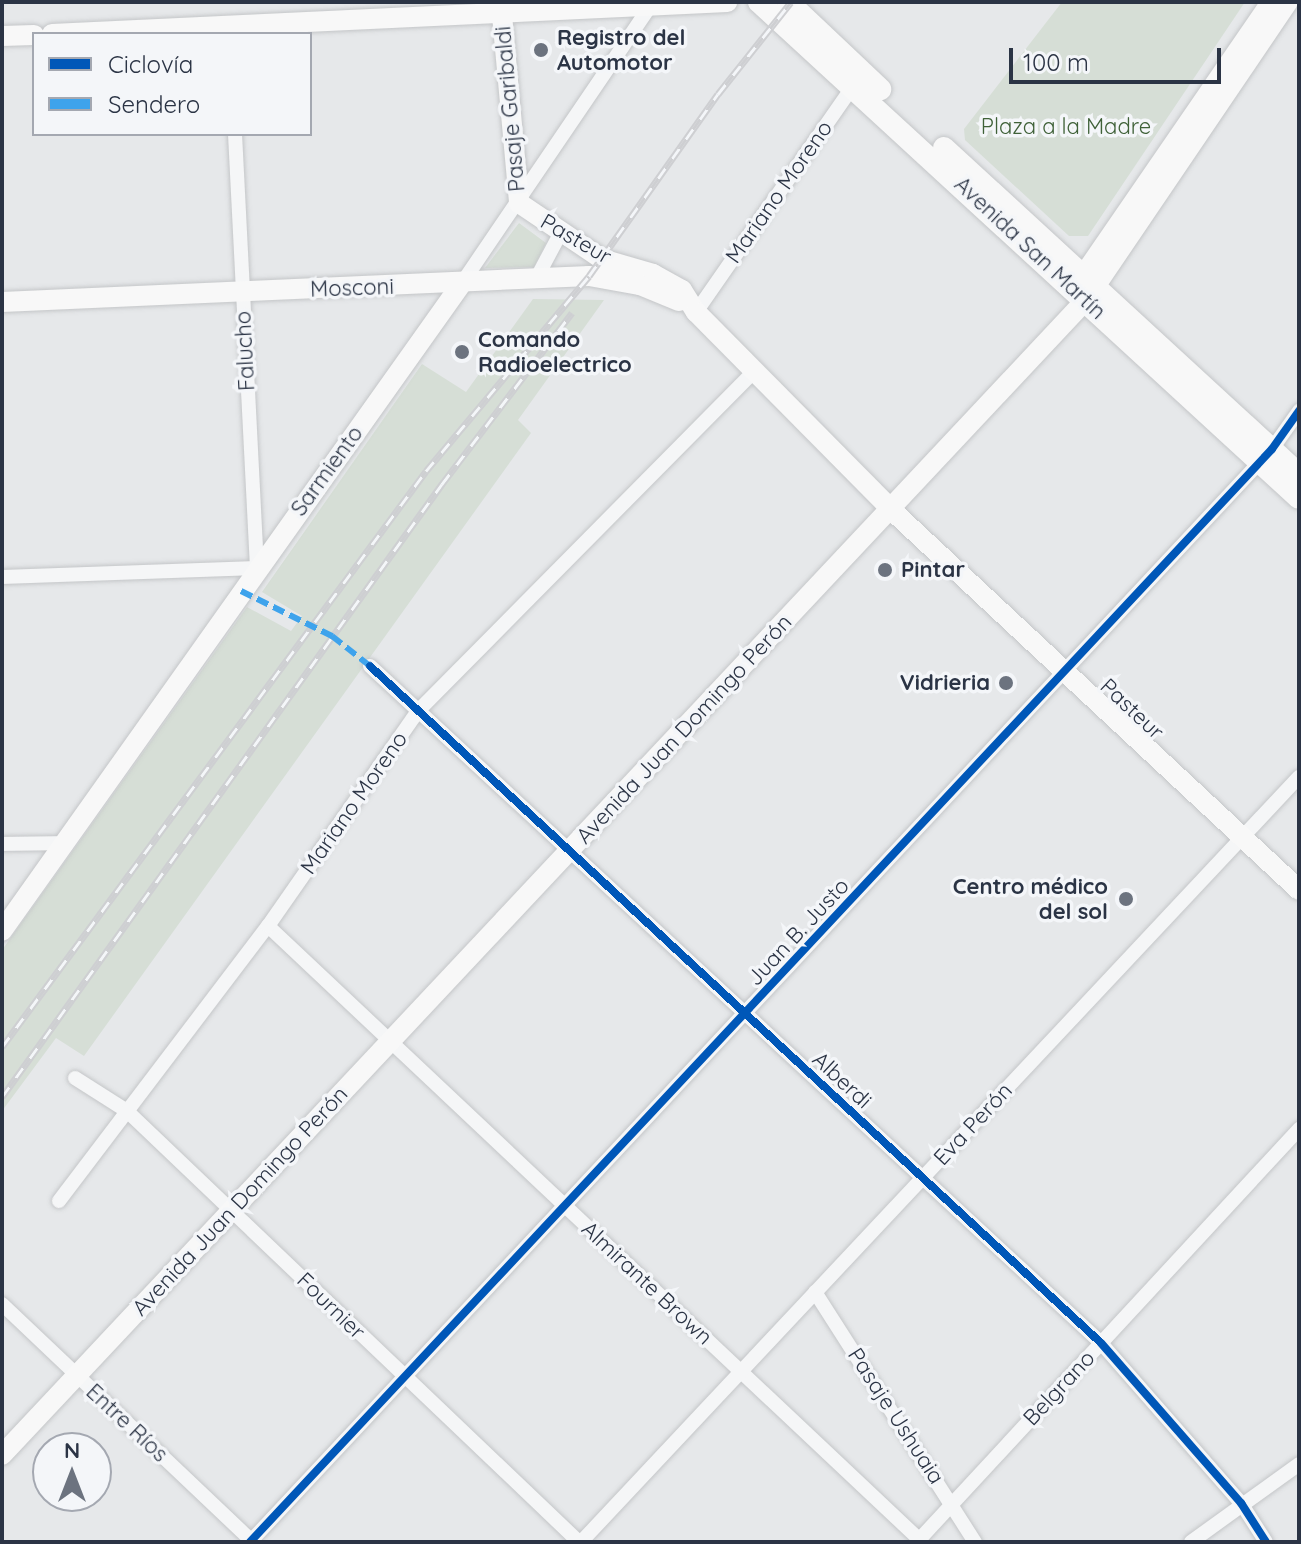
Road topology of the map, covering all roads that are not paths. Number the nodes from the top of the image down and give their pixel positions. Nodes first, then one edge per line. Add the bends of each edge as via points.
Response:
1 (426, 2) edge
2 (727, 2) edge
3 (759, 2) edge
4 (788, 2) edge
5 (1271, 2) edge
6 (1288, 2) edge
7 (648, 9) junction
8 (502, 15) junction
9 (442, 18) junction
10 (231, 30) edge
11 (142, 32) edge
12 (32, 35) edge
13 (2, 36) edge
14 (858, 79) junction
15 (235, 136) edge
16 (519, 203) junction
17 (560, 234) junction
18 (535, 281) junction
19 (462, 283) junction
20 (1084, 288) junction
21 (242, 292) junction
22 (2, 302) edge
23 (696, 312) junction
24 (754, 371) junction
25 (1299, 411) edge
26 (1266, 455) junction
27 (1299, 474) edge
28 (1299, 498) edge
29 (887, 504) junction
30 (257, 568) junction
31 (2, 577) edge
32 (370, 666) dead end
33 (1065, 670) junction
34 (418, 711) junction
35 (1299, 777) edge
36 (1243, 838) junction
37 (66, 843) junction
38 (2, 844) edge
39 (565, 847) junction
40 (1299, 890) edge
41 (268, 926) junction
42 (2, 931) edge
43 (745, 1015) junction
44 (387, 1036) junction
45 (75, 1078) dead end
46 (127, 1111) junction
47 (1299, 1129) edge
48 (921, 1179) junction
49 (59, 1201) dead end
50 (566, 1206) junction
51 (227, 1207) junction
52 (815, 1292) junction
53 (2, 1304) edge
54 (1101, 1343) junction
55 (72, 1371) junction
56 (740, 1371) junction
57 (408, 1379) junction
58 (2, 1437) edge
59 (2, 1455) edge
60 (1299, 1464) edge
61 (953, 1503) junction
62 (1241, 1503) junction
63 (919, 1541) edge
64 (251, 1542) edge
65 (580, 1542) edge
66 (975, 1542) edge
67 (1191, 1542) edge
68 (1266, 1542) edge

1 - 9 street
2 - 7 main road
3 - 14 main road, Avenida San Martín
4 - 14 main road, Avenida San Martín
5 - 20 main road, Avenida Juan Domingo Perón
6 - 20 main road, Avenida Juan Domingo Perón
7 - 8 main road
7 - 16 street, Sarmiento
8 - 9 main road
8 - 16 main road, Pasaje Garibaldi
9 - 10 main road
10 - 11 main road
12 - 13 main road
14 - 20 main road, Avenida San Martín
14 - 23 street, Mariano Moreno
15 - 21 street, Falucho
16 - 17 main road, Pasteur
16 - 19 street, Sarmiento
17 - 18 street
17 - 23 main road, Pasteur via 602,259 653,274 682,290
18 - 19 main road, Mosconi
18 - 23 main road, Mosconi via 601,277 640,285
19 - 21 main road, Mosconi
19 - 30 main road, Sarmiento
20 - 26 main road, Avenida San Martín
20 - 29 main road, Avenida Juan Domingo Perón
21 - 22 main road, Mosconi
21 - 30 street, Falucho
23 - 24 main road, Pasteur
24 - 29 main road, Pasteur
24 - 34 street, Mariano Moreno
25 - 26 street, Juan B. Justo
26 - 27 main road, Avenida San Martín
26 - 28 main road, Avenida San Martín
26 - 33 street, Juan B. Justo
29 - 33 main road, Pasteur
29 - 39 main road, Avenida Juan Domingo Perón
30 - 31 street
30 - 37 main road, Sarmiento
32 - 34 street, Alberdi
33 - 36 main road, Pasteur
33 - 43 street, Juan B. Justo
34 - 39 street, Alberdi
34 - 41 street, Mariano Moreno
35 - 36 street, Eva Perón
36 - 40 main road, Pasteur
36 - 48 street, Eva Perón
37 - 38 street
37 - 42 main road, Sarmiento
39 - 43 street, Alberdi
39 - 44 main road, Avenida Juan Domingo Perón
41 - 44 street, Almirante Brown
41 - 46 street, Mariano Moreno
43 - 48 street, Alberdi
43 - 50 street, Juan B. Justo
44 - 50 street, Almirante Brown
44 - 51 main road, Avenida Juan Domingo Perón
45 - 46 street, Fournier
46 - 49 street, Mariano Moreno
46 - 51 street, Fournier
47 - 54 street, Belgrano
48 - 52 street, Eva Perón
48 - 54 street, Alberdi
50 - 56 street, Almirante Brown
50 - 57 street, Juan B. Justo
51 - 55 main road, Avenida Juan Domingo Perón
51 - 57 street, Fournier
52 - 56 street, Eva Perón
52 - 61 street, Pasaje Ushuaia
53 - 55 street, Entre Ríos
54 - 61 street, Belgrano
54 - 62 street, Alberdi
55 - 58 main road, Avenida Juan Domingo Perón
55 - 59 main road, Avenida Juan Domingo Perón
55 - 64 street, Entre Ríos
56 - 63 street, Almirante Brown
56 - 65 street, Eva Perón
57 - 64 street, Juan B. Justo
57 - 65 street, Fournier
60 - 62 street
61 - 63 street, Belgrano
61 - 66 street, Pasaje Ushuaia
62 - 67 street
62 - 68 street, Alberdi

